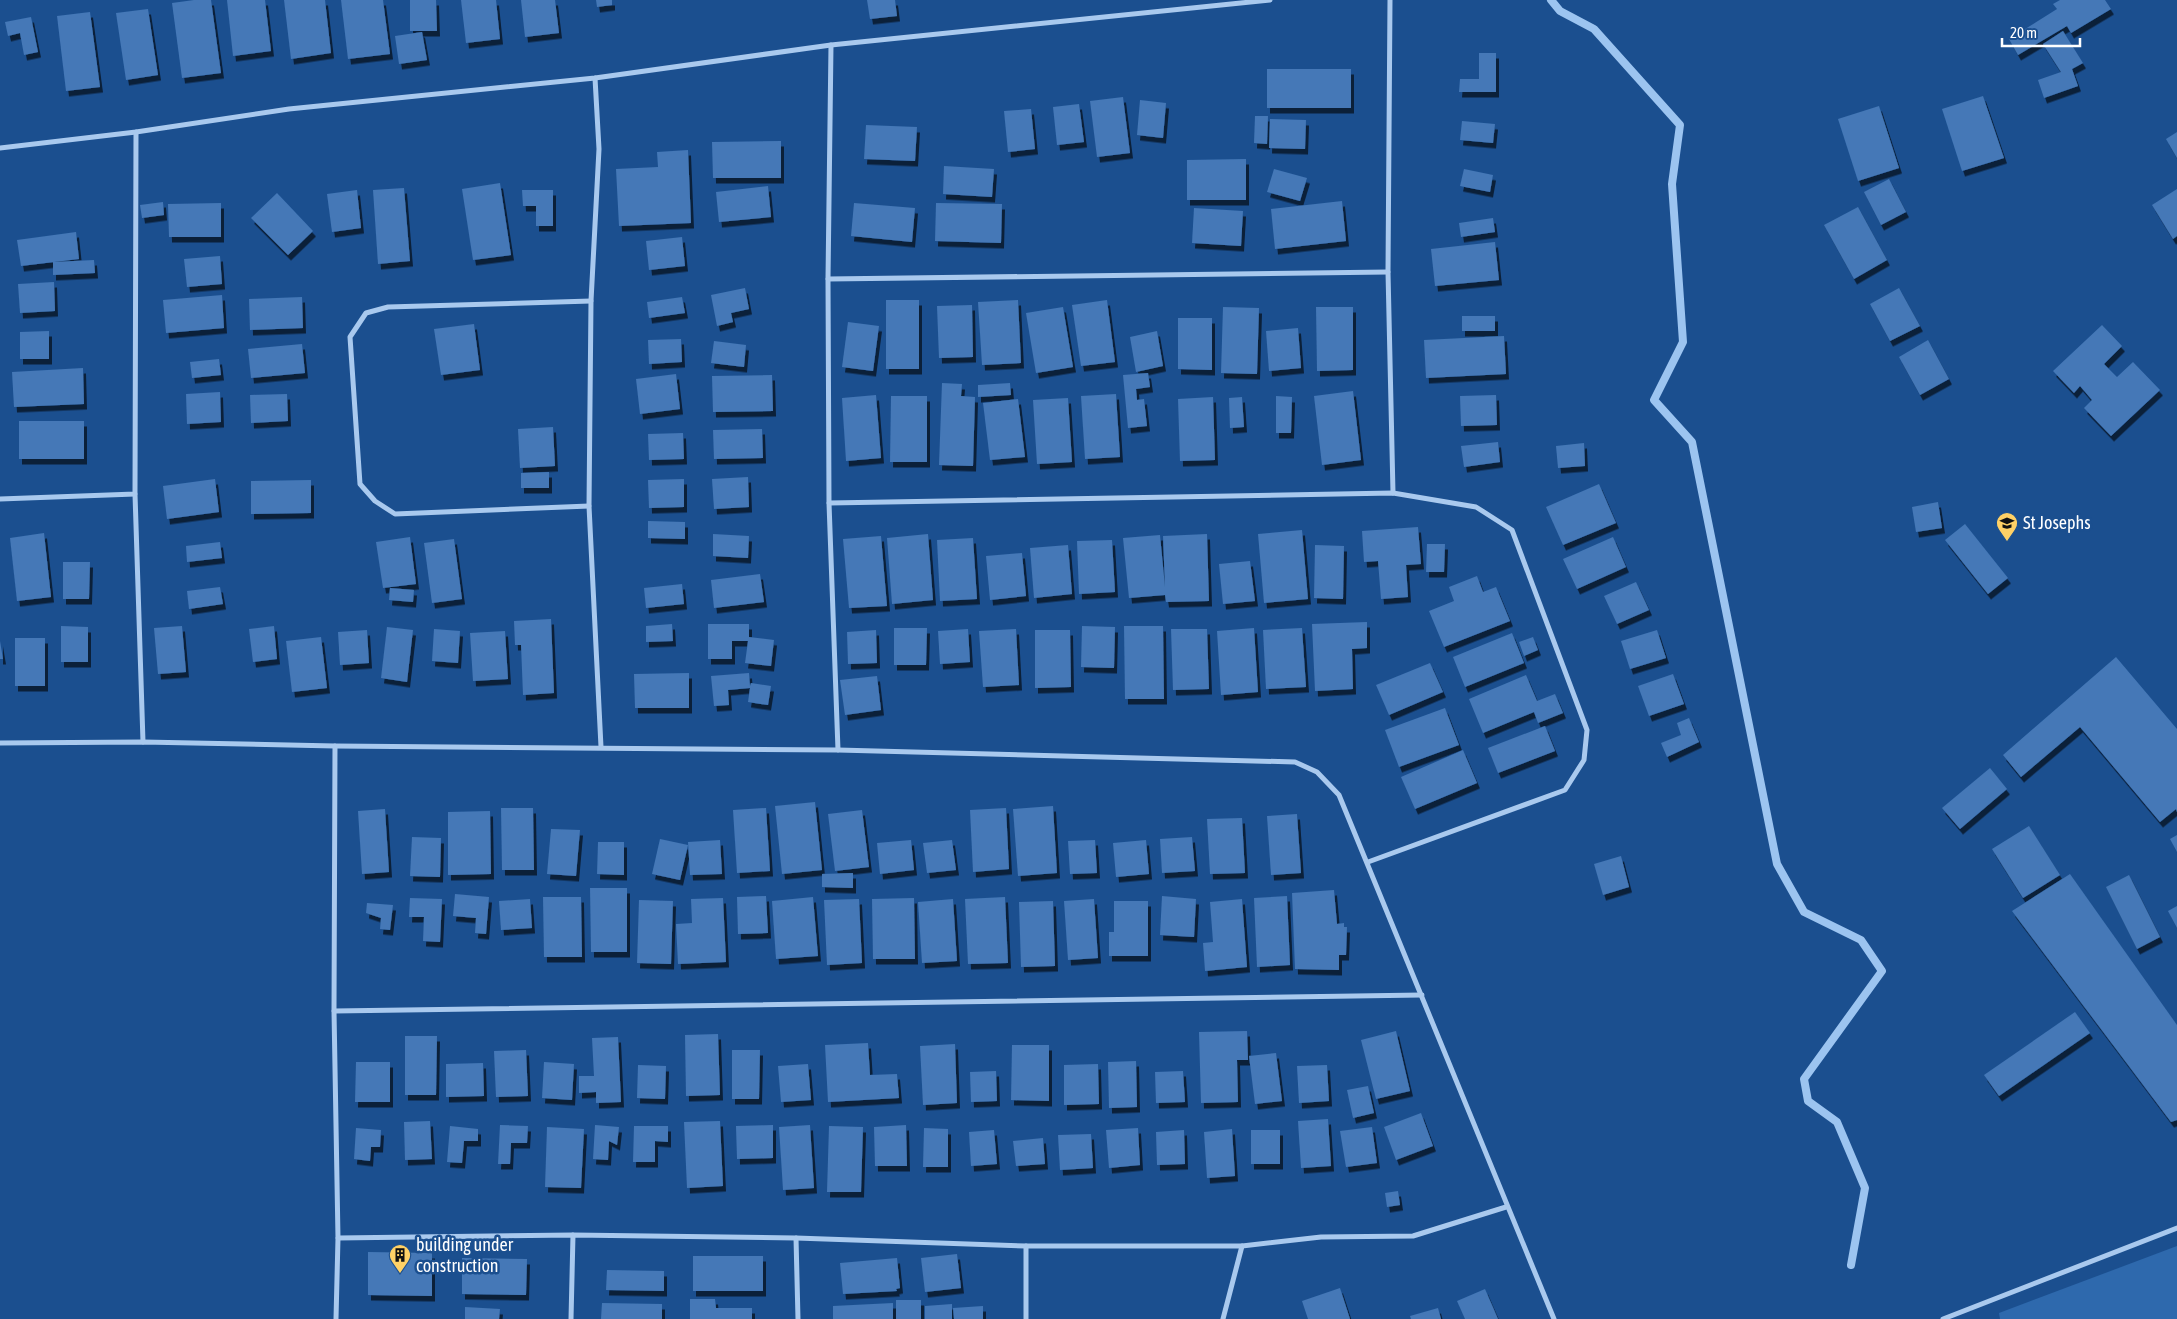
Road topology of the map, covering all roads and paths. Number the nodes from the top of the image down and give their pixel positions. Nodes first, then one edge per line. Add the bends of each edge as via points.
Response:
1 (1270, 0) edge
2 (1390, 0) edge
3 (831, 45) junction
4 (595, 78) junction
5 (136, 132) junction
6 (0, 148) edge
7 (1388, 272) junction
8 (828, 279) junction
9 (591, 301) junction
10 (135, 494) junction
11 (1393, 494) junction
12 (0, 499) edge
13 (829, 503) junction
14 (589, 506) junction
15 (143, 742) junction
16 (0, 743) edge
17 (335, 746) junction
18 (601, 746) junction
19 (838, 750) junction
20 (1368, 862) junction
21 (1422, 995) junction
22 (334, 1011) junction
23 (1506, 1206) junction
24 (2177, 1228) edge
25 (573, 1235) junction
26 (338, 1238) junction
27 (796, 1238) junction
28 (1026, 1246) junction
29 (1242, 1246) junction
30 (336, 1319) edge
31 (571, 1319) edge
32 (798, 1319) edge
33 (1026, 1319) edge
34 (1223, 1319) edge
35 (1554, 1319) edge
36 (1943, 1319) edge

1 - 3 street
2 - 7 street
3 - 4 street
3 - 8 street
4 - 5 street via 289,109
4 - 9 street via 599,149
5 - 6 street
5 - 10 street
7 - 8 street
7 - 11 street
8 - 13 street
9 - 14 street
9 - 14 street via 388,307 366,313 350,337 360,484 374,501 394,514
10 - 12 street
10 - 15 street
11 - 13 street
11 - 20 street via 1476,507 1512,530 1587,730 1584,760 1565,790
13 - 19 street
14 - 18 street
15 - 16 street
15 - 17 street
17 - 18 street
17 - 22 street
18 - 19 street
19 - 20 street via 1295,762 1317,772 1339,795
20 - 21 street
21 - 22 street
21 - 23 street
22 - 26 street
23 - 29 street via 1413,1236 1321,1237
23 - 35 street
24 - 36 street
25 - 26 street
25 - 27 street
25 - 31 street
26 - 30 street
27 - 28 street
27 - 32 street
28 - 29 street
28 - 33 street
29 - 34 street

